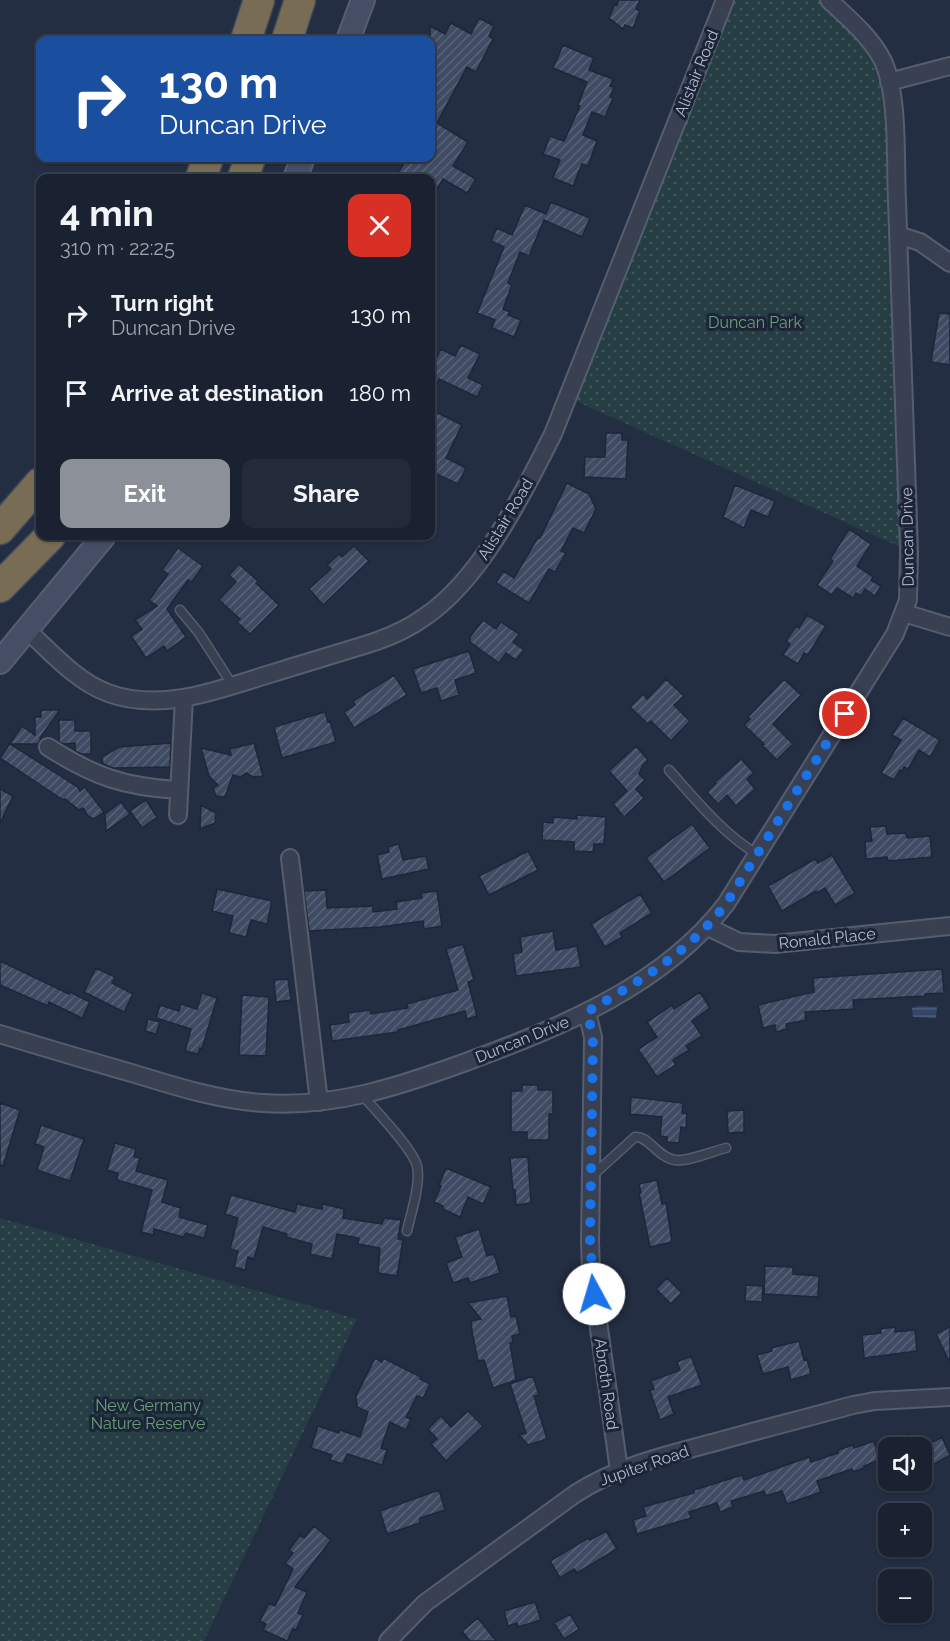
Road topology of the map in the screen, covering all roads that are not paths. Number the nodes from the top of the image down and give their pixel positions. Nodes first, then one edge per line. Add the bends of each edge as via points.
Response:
1 (259, 0) edge
2 (300, 0) edge
3 (363, 0) edge
4 (725, 0) edge
5 (829, 0) edge
6 (247, 36) edge
7 (288, 36) edge
8 (350, 36) edge
9 (950, 66) edge
10 (890, 82) junction
11 (898, 235) junction
12 (950, 263) edge
13 (36, 488) edge
14 (0, 529) edge
15 (46, 540) edge
16 (101, 540) edge
17 (0, 587) edge
18 (180, 610) dead end
19 (904, 614) junction
20 (950, 627) edge
21 (26, 629) junction
22 (0, 662) edge
23 (233, 686) junction
24 (184, 698) junction
25 (48, 747) dead end
26 (669, 770) dead end
27 (178, 790) junction
28 (178, 815) dead end
29 (757, 854) junction
30 (290, 858) dead end
31 (950, 926) edge
32 (708, 927) junction
33 (587, 1012) junction
34 (0, 1034) edge
35 (363, 1096) junction
36 (319, 1102) junction
37 (726, 1148) dead end
38 (591, 1177) junction
39 (407, 1231) dead end
40 (950, 1398) edge
41 (619, 1470) junction
42 (388, 1641) edge

1 - 6 highway
2 - 7 highway
3 - 8 street
4 - 23 street, Alistair Road via 557,425 517,502 473,571 425,618 399,633
5 - 10 street, Duncan Drive via 877,52
9 - 10 street
10 - 11 street, Duncan Drive
11 - 12 street via 920,242
11 - 19 street, Duncan Drive via 910,567
13 - 14 highway
15 - 17 highway
16 - 21 street
18 - 23 lane
19 - 20 street
19 - 29 street, Duncan Drive
21 - 22 street
21 - 24 street, Alistair Road via 79,676 107,693 150,701
23 - 24 street, Alistair Road
24 - 27 street
25 - 27 street via 115,781
26 - 29 lane via 703,809 742,846
27 - 28 street
29 - 32 street, Duncan Drive
30 - 36 street
31 - 32 street, Ronald Place via 776,944 739,942
32 - 33 street, Duncan Drive via 662,966
33 - 35 street, Duncan Drive via 530,1038
33 - 38 street, Abroth Road via 593,1037
34 - 36 street, Duncan Drive via 213,1096 291,1105
35 - 36 street, Duncan Drive
35 - 39 lane via 411,1153 417,1167
37 - 38 lane via 677,1161 657,1152 639,1136
38 - 41 street, Abroth Road via 591,1272
40 - 41 street, Jupiter Road via 853,1405
41 - 42 street, Jupiter Road via 575,1494 425,1603

